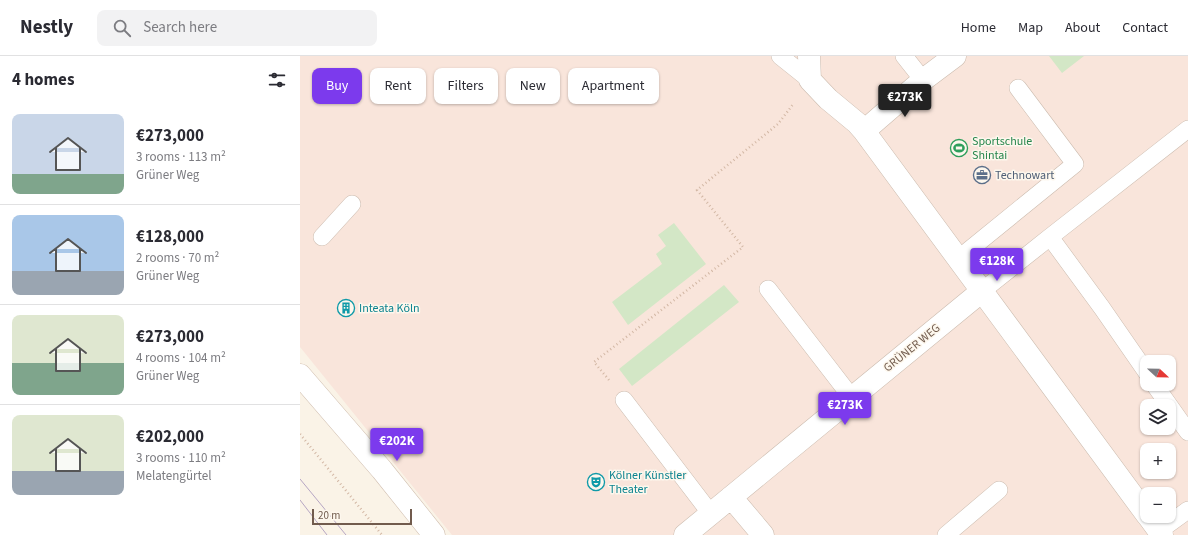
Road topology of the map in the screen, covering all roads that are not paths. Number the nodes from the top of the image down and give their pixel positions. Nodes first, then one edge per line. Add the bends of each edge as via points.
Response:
1 (780, 56) edge
2 (809, 56) edge
3 (904, 56) edge
4 (955, 56) edge
5 (810, 80) junction
6 (923, 80) junction
7 (1018, 88) dead end
8 (1188, 129) edge
9 (864, 131) junction
10 (352, 204) dead end
11 (322, 237) dead end
12 (1050, 237) junction
13 (958, 259) junction
14 (768, 289) dead end
15 (982, 291) junction
16 (1140, 363) edge
17 (300, 375) edge
18 (1159, 391) edge
19 (852, 398) junction
20 (624, 400) road end
21 (1188, 432) edge
22 (999, 490) dead end
23 (731, 497) junction
24 (1188, 510) edge
25 (711, 514) junction
26 (1154, 524) edge
27 (434, 535) edge
28 (685, 535) edge
29 (763, 535) edge
30 (946, 535) edge

1 - 5 lane
2 - 5 street
3 - 6 lane
4 - 6 street
5 - 9 street
6 - 9 street
7 - 13 lane via 1075,164
8 - 12 lane
9 - 13 street
10 - 11 lane
12 - 15 lane
12 - 16 lane
13 - 15 street
14 - 19 lane
15 - 19 street, GRÜNER WEG
15 - 26 street
17 - 27 street
18 - 21 lane
19 - 23 street, GRÜNER WEG
20 - 25 lane
22 - 30 lane
23 - 25 street, GRÜNER WEG
23 - 29 street
24 - 26 lane
25 - 28 street, GRÜNER WEG

